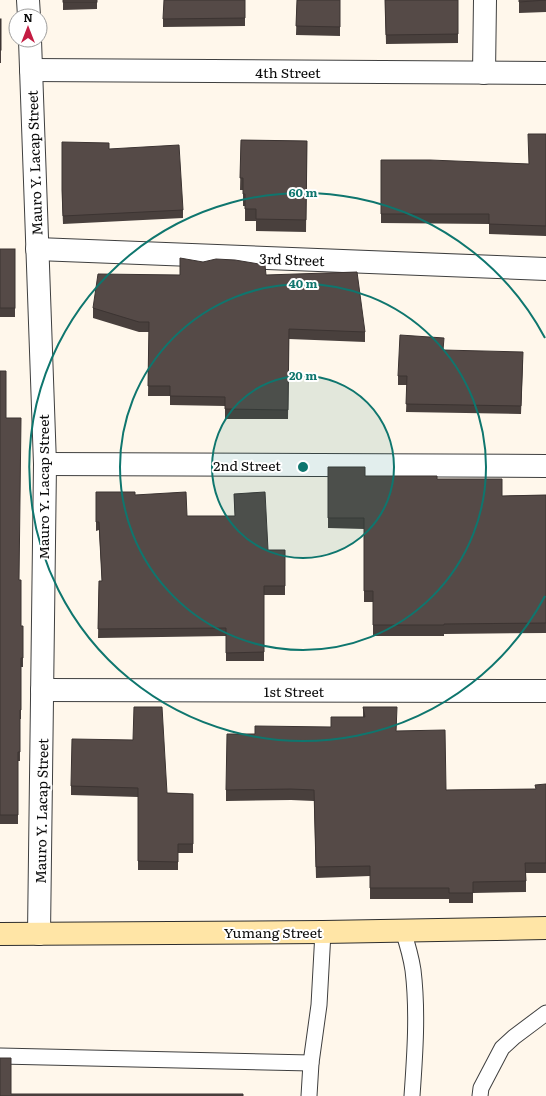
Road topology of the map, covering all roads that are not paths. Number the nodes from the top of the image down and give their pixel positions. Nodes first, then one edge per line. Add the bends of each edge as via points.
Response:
1 (485, 0) edge
2 (30, 48) edge
3 (31, 70) junction
4 (484, 73) junction
5 (546, 73) edge
6 (38, 249) junction
7 (546, 269) edge
8 (45, 464) junction
9 (546, 466) edge
10 (42, 690) junction
11 (546, 691) edge
12 (546, 928) edge
13 (404, 931) junction
14 (323, 932) junction
15 (0, 934) edge
16 (40, 934) junction
17 (546, 1013) edge
18 (0, 1056) edge
19 (311, 1063) junction
20 (309, 1096) edge
21 (412, 1096) edge
22 (480, 1096) edge

1 - 4 street
2 - 3 street, Mauro Y. Lacap Street
3 - 4 street, 4th Street
3 - 6 street, Mauro Y. Lacap Street
4 - 5 street, 4th Street
6 - 7 street, 3rd Street
6 - 8 street, Mauro Y. Lacap Street
8 - 9 street, 2nd Street
8 - 10 street, Mauro Y. Lacap Street
10 - 11 street, 1st Street
10 - 16 street, Mauro Y. Lacap Street
12 - 13 main road, Yumang Street
13 - 14 main road, Yumang Street
13 - 21 lane via 413,969 415,1007
14 - 16 main road, Yumang Street
14 - 19 lane via 319,1005
15 - 16 main road, Yumang Street
17 - 22 lane via 502,1048 481,1088
18 - 19 lane
19 - 20 lane

